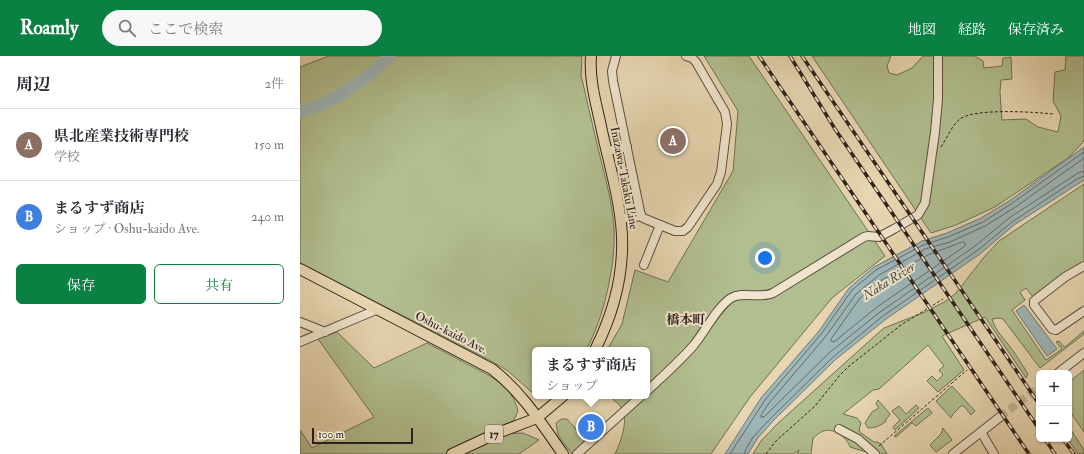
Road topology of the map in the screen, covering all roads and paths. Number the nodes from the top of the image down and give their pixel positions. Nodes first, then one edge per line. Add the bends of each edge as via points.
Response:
1 (590, 56) edge
2 (616, 56) edge
3 (686, 56) edge
4 (938, 56) edge
5 (1053, 114) dead end
6 (626, 147) junction
7 (607, 151) junction
8 (938, 152) dead end
9 (641, 216) junction
10 (620, 219) junction
11 (660, 225) junction
12 (644, 265) dead end
13 (1084, 266) edge
14 (300, 269) edge
15 (943, 299) dead end
16 (376, 310) junction
17 (1084, 311) edge
18 (300, 322) edge
19 (325, 332) junction
20 (300, 342) edge
21 (595, 347) edge
22 (1084, 353) edge
23 (967, 370) dead end
24 (1062, 370) edge
25 (650, 388) edge
26 (560, 399) edge
27 (638, 399) edge
28 (1000, 417) tunnel mouth
29 (538, 418) junction
30 (839, 428) dead end
31 (981, 432) junction
32 (874, 453) edge
33 (452, 454) edge
34 (562, 454) edge
35 (577, 454) edge
36 (766, 454) edge
37 (953, 454) edge
38 (994, 454) edge

1 - 7 main road, Inazawa-Takaku Line via 591,78
2 - 6 street via 612,71 613,81
3 - 11 street via 696,62 725,112 727,124 723,168 717,184 688,227 683,231 675,231
4 - 25 street via 935,132 925,203 918,215 878,237 864,237 774,293 767,296 732,297 722,306 683,358
5 - 8 path via 1018,111 962,117
6 - 7 street
6 - 9 street
7 - 10 main road, Inazawa-Takaku Line
9 - 10 street
9 - 11 street
10 - 21 main road, Inazawa-Takaku Line via 623,250 616,295
11 - 12 street
13 - 17 street via 1034,301 1038,311 1052,329 1056,330
14 - 16 main road, Oshu-kaido Ave.
15 - 36 path via 901,325 848,367 815,406 776,440
16 - 19 street
16 - 29 main road, Oshu-kaido Ave. via 492,369 512,385
18 - 19 street
19 - 20 street
22 - 24 street
23 - 32 path
26 - 29 main road
27 - 35 street
28 - 31 street
29 - 33 main road, 17
29 - 34 main road, Oshu-kaido Ave.
30 - 32 street via 858,439
31 - 37 street
31 - 38 street

